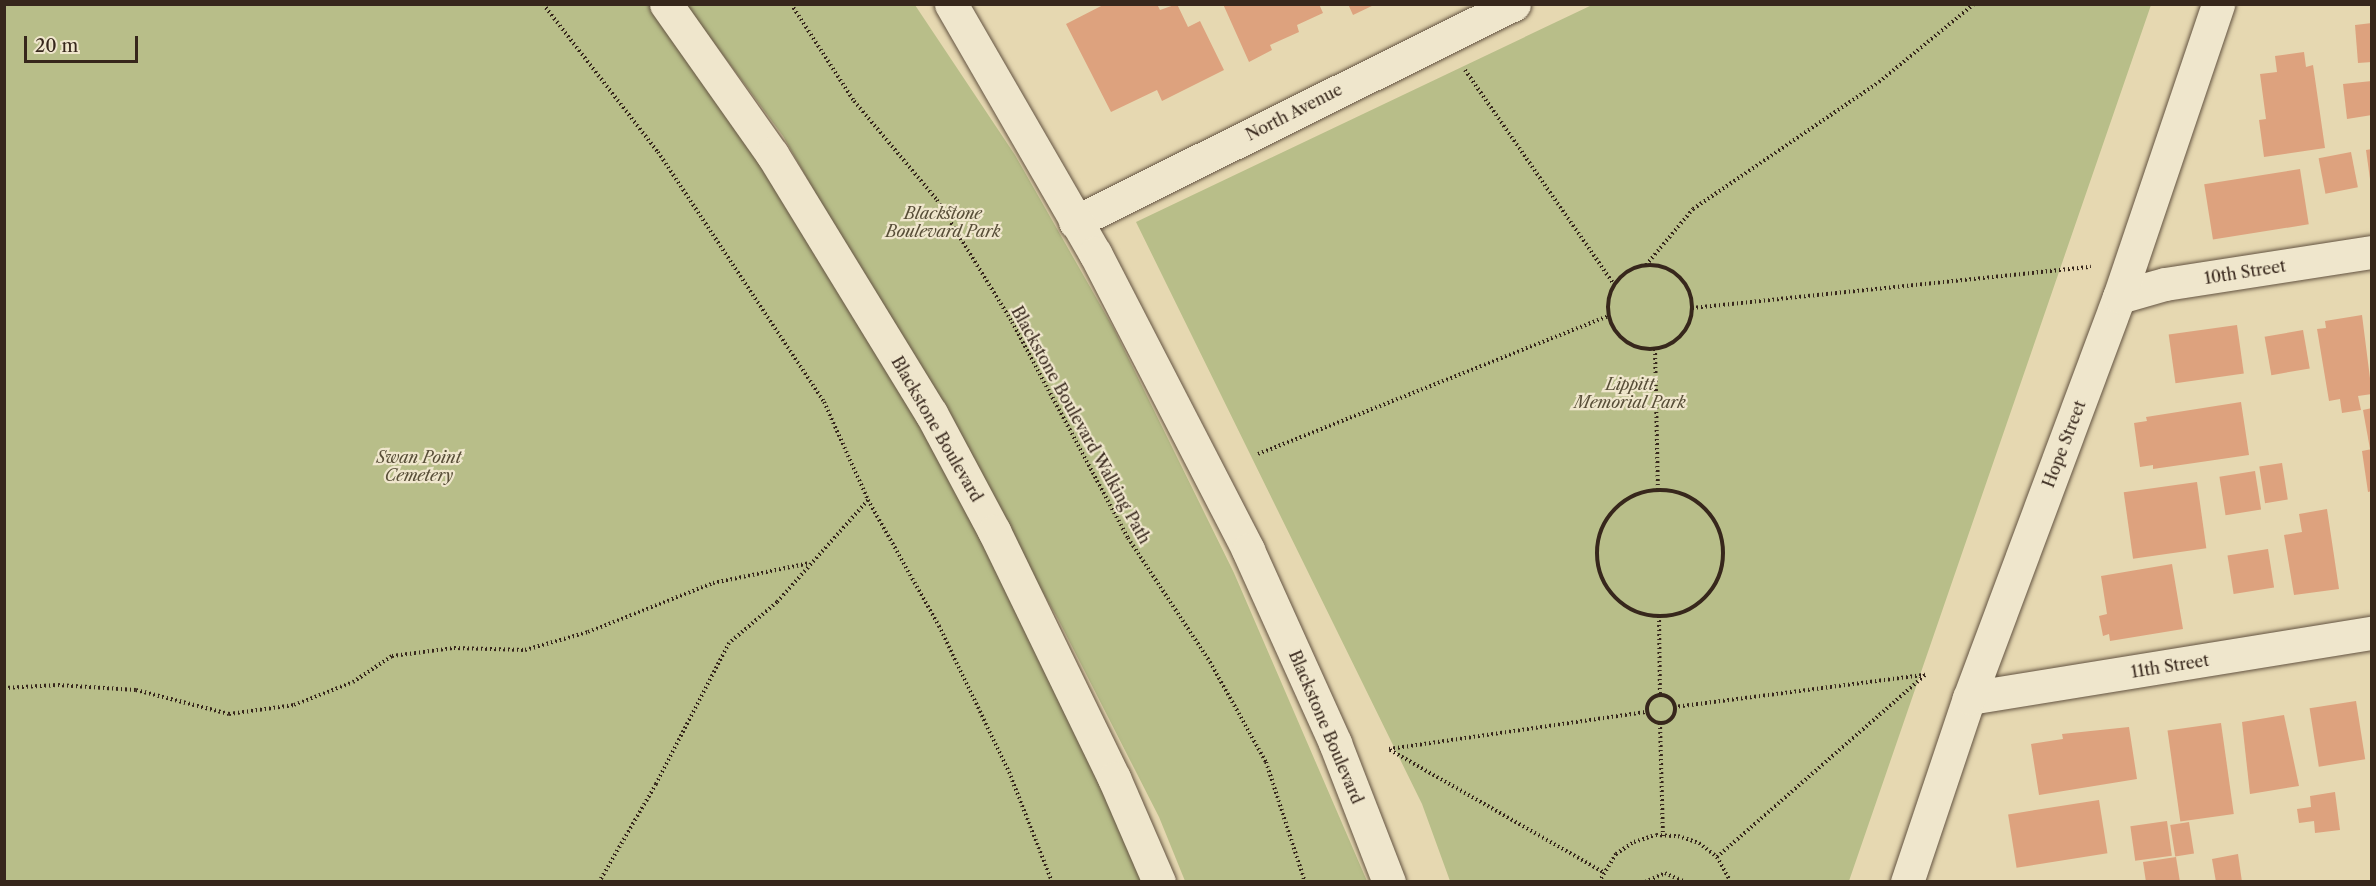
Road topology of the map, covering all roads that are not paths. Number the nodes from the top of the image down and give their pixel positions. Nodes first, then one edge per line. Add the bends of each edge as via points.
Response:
1 (666, 4) edge
2 (951, 4) edge
3 (1514, 4) edge
4 (2218, 4) edge
5 (1074, 222) junction
6 (2372, 252) edge
7 (2120, 297) junction
8 (2372, 633) edge
9 (1969, 698) junction
10 (1159, 882) edge
11 (1389, 882) edge
12 (1907, 882) edge

1 - 10 main road, Blackstone Boulevard via 772,154 931,413 994,531 1114,777
2 - 5 main road, Blackstone Boulevard
3 - 5 main road, North Avenue
4 - 7 main road, Hope Street
5 - 11 main road, Blackstone Boulevard via 1095,253 1248,550 1335,742
6 - 7 main road, 10th Street via 2165,284
7 - 9 main road, Hope Street
8 - 9 main road, 11th Street
9 - 12 main road, Hope Street

